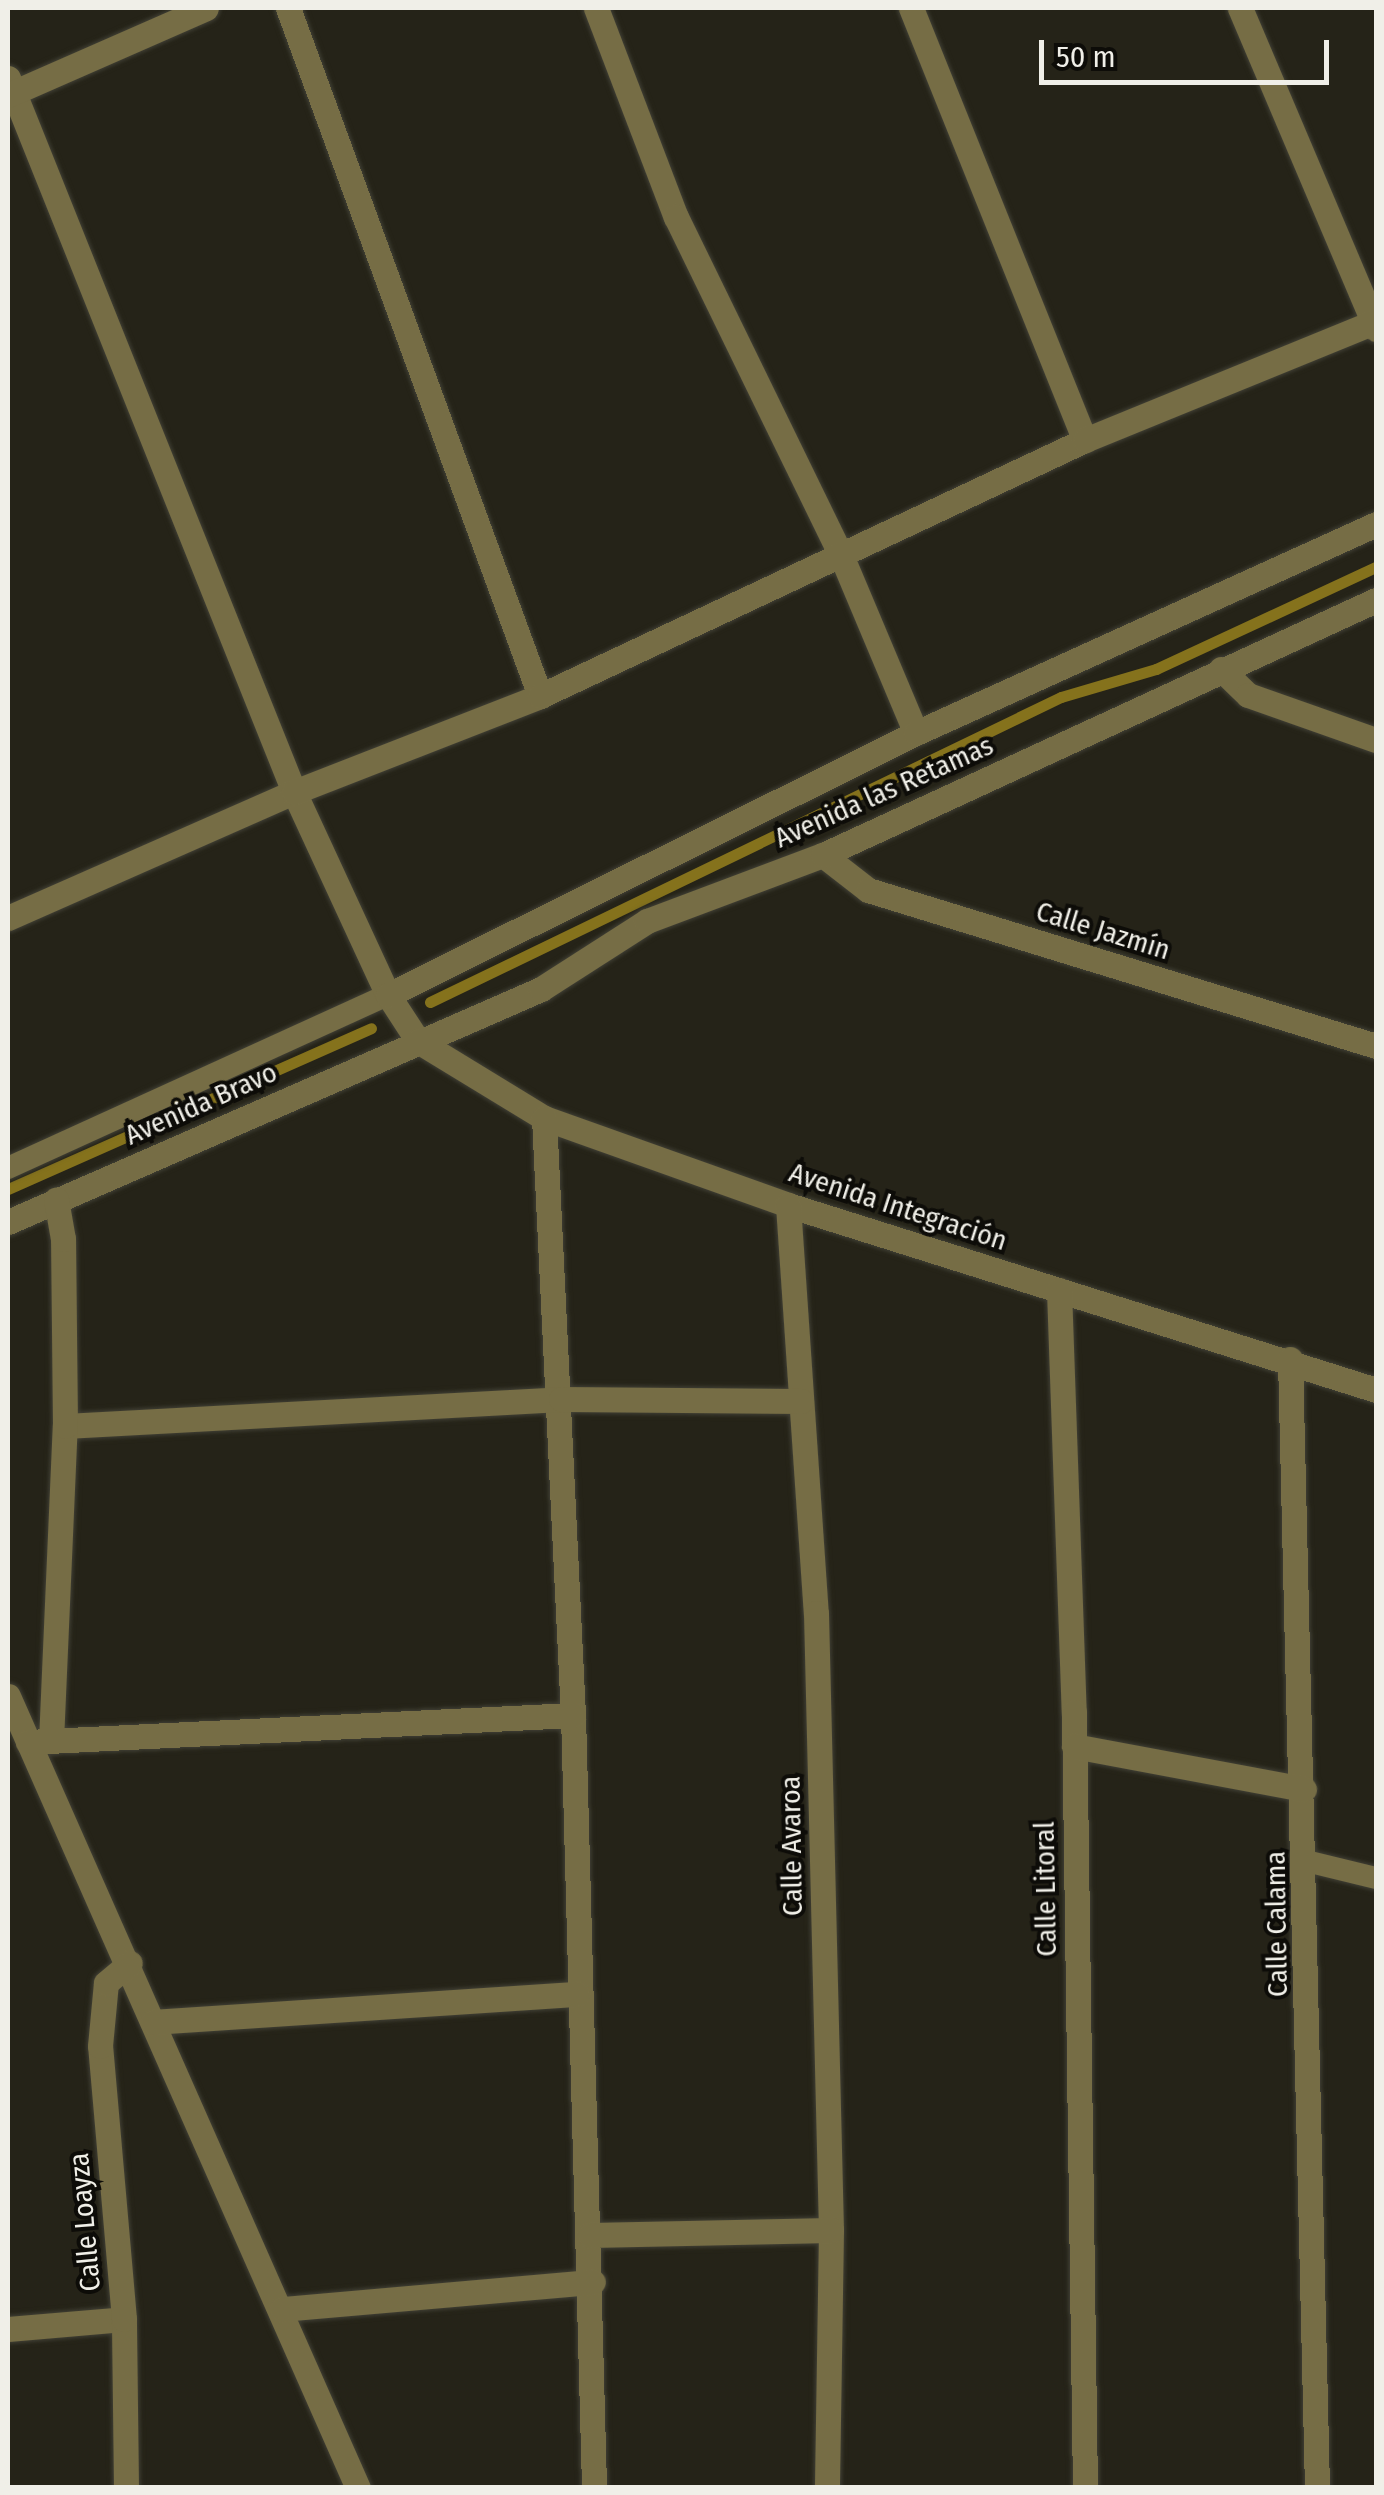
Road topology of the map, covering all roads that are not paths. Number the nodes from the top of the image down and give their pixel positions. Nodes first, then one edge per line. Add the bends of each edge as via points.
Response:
1 (206, 8) edge
2 (288, 8) edge
3 (596, 8) edge
4 (910, 8) edge
5 (1240, 8) edge
6 (10, 88) edge
7 (1375, 324) edge
8 (1084, 440) junction
9 (1376, 524) edge
10 (842, 555) junction
11 (1376, 600) edge
12 (1221, 669) junction
13 (540, 696) junction
14 (916, 733) junction
15 (1376, 740) edge
16 (294, 792) junction
17 (823, 855) junction
18 (8, 888) edge
19 (12, 915) edge
20 (388, 996) junction
21 (418, 1042) junction
22 (1376, 1046) edge
23 (544, 1118) junction
24 (8, 1168) edge
25 (56, 1200) junction
26 (788, 1205) junction
27 (8, 1222) edge
28 (1059, 1290) junction
29 (1290, 1359) junction
30 (1376, 1390) edge
31 (561, 1399) junction
32 (802, 1401) junction
33 (64, 1426) junction
34 (8, 1696) edge
35 (573, 1715) junction
36 (40, 1741) junction
37 (1074, 1746) junction
38 (1304, 1789) junction
39 (1306, 1861) junction
40 (1376, 1878) edge
41 (130, 1963) junction
42 (577, 1994) junction
43 (153, 2022) junction
44 (832, 2230) junction
45 (590, 2235) junction
46 (593, 2282) junction
47 (282, 2309) junction
48 (124, 2319) junction
49 (8, 2329) edge
50 (126, 2488) edge
51 (358, 2488) edge
52 (594, 2488) edge
53 (827, 2488) edge
54 (1085, 2488) edge
55 (1317, 2488) edge

1 - 6 street
2 - 13 street
3 - 10 street via 676,218
4 - 8 street
5 - 7 street
6 - 16 street
7 - 8 street
8 - 10 street
9 - 14 street
10 - 13 street
10 - 14 street
11 - 12 street, Avenida las Retamas
12 - 15 street via 1248,695
12 - 17 street, Avenida las Retamas
13 - 16 street
14 - 20 street
16 - 19 street
16 - 20 street
17 - 21 street, Avenida las Retamas via 647,920 540,989
17 - 22 street, Calle Jazmín via 868,890
18 - 19 street
20 - 21 street
20 - 24 lane
21 - 23 street, Avenida Integración
21 - 25 street, Avenida Bravo
23 - 26 street, Avenida Integración
23 - 31 street
25 - 27 street, Avenida Bravo
25 - 33 street via 63,1239
26 - 28 street, Avenida Integración
26 - 32 street, Calle Avaroa
28 - 29 street, Avenida Integración
28 - 37 street, Calle Litoral
29 - 30 street, Avenida Integración
29 - 38 street, Calle Calama
31 - 32 street
31 - 33 street
31 - 35 street
32 - 44 street, Calle Avaroa via 816,1613
33 - 36 street
34 - 36 street
35 - 36 street
35 - 42 street
36 - 41 street
37 - 38 street
37 - 54 street, Calle Litoral
38 - 39 street, Calle Calama
39 - 40 lane
39 - 55 street, Calle Calama
41 - 43 street
41 - 48 street, Calle Loayza via 106,1983 100,2046
42 - 43 street
42 - 45 street
43 - 47 street
44 - 45 street
44 - 53 street, Calle Avaroa
45 - 46 street
46 - 47 street
46 - 52 street
47 - 51 street
48 - 49 street
48 - 50 street, Calle Loayza

